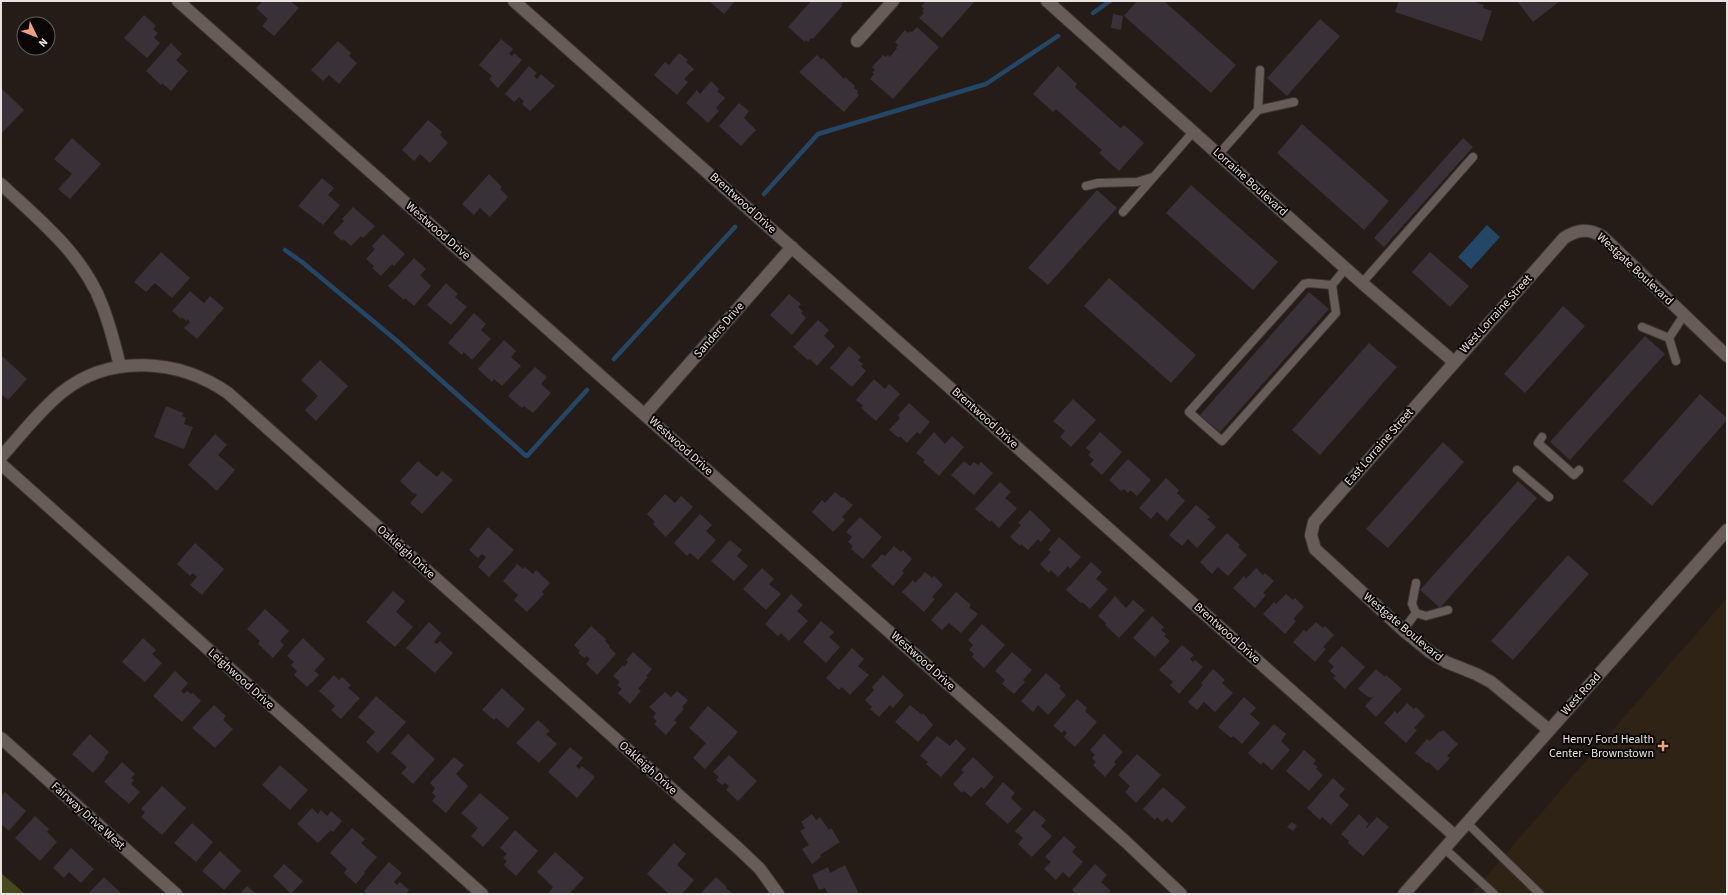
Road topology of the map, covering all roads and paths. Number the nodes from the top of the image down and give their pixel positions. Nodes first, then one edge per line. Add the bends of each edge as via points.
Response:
1 (178, 1) edge
2 (514, 1) edge
3 (893, 1) edge
4 (1047, 1) edge
5 (857, 41) dead end
6 (1260, 70) dead end
7 (1294, 102) dead end
8 (1258, 110) junction
9 (1194, 131) junction
10 (1219, 154) junction
11 (1473, 158) dead end
12 (1154, 177) junction
13 (1, 184) edge
14 (1086, 186) dead end
15 (1123, 212) dead end
16 (792, 247) junction
17 (1539, 267) joint
18 (1346, 268) junction
19 (1362, 283) junction
20 (1332, 285) junction
21 (1684, 315) junction
22 (1642, 327) dead end
23 (1669, 338) junction
24 (1727, 356) edge
25 (1676, 361) dead end
26 (1454, 362) junction
27 (120, 366) junction
28 (645, 414) junction
29 (1542, 437) dead end
30 (1, 457) edge
31 (1, 464) edge
32 (1517, 470) dead end
33 (1579, 470) dead end
34 (1549, 497) dead end
35 (1727, 530) edge
36 (1311, 535) joint
37 (1416, 583) dead end
38 (1448, 610) dead end
39 (1416, 613) junction
40 (1403, 630) junction
41 (1549, 730) junction
42 (1, 738) edge
43 (1467, 822) junction
44 (1455, 836) junction
45 (1444, 848) junction
46 (176, 894) edge
47 (482, 894) edge
48 (778, 894) edge
49 (1181, 894) edge
50 (1404, 894) edge
51 (1494, 894) edge
52 (1540, 894) edge

1 - 28 street, Westwood Drive
2 - 16 street, Brentwood Drive
3 - 5 street
4 - 9 street, Lorraine Boulevard
6 - 8 lane
7 - 8 lane
8 - 10 lane
9 - 10 street, Lorraine Boulevard
9 - 12 lane
10 - 18 street, Lorraine Boulevard
11 - 19 lane
12 - 14 lane via 1137,182 1098,183
12 - 15 lane
13 - 27 street via 77,259 102,304
16 - 28 street, Sanders Drive
16 - 44 street, Brentwood Drive
17 - 21 street, Westgate Boulevard via 1564,238 1574,232 1595,232
17 - 26 street, West Lorraine Street
18 - 19 street, Lorraine Boulevard
18 - 20 lane
19 - 26 street, Lorraine Boulevard
20 - 20 lane via 1304,284 1189,412 1222,441 1336,313
21 - 23 lane
21 - 24 street, Westgate Boulevard
22 - 23 lane
23 - 25 lane
26 - 36 street, East Lorraine Street via 1318,516
27 - 30 street, Oakleigh Drive via 89,376 62,392 47,405
27 - 48 street, Oakleigh Drive via 148,364 178,368 216,384 228,393 739,849 760,869
28 - 49 street, Westwood Drive via 1114,830
29 - 33 lane via 1538,443 1574,476
31 - 47 street, Leighwood Drive
32 - 34 lane
35 - 41 street, West Road
36 - 40 street, Westgate Boulevard via 1318,553
37 - 39 lane via 1412,604
38 - 39 lane via 1426,616
39 - 40 lane
40 - 41 street, Westgate Boulevard via 1446,662 1491,682
41 - 43 street, West Road
42 - 46 street, Fairway Drive West
43 - 44 street, West Road
43 - 52 lane
44 - 45 street, West Road
45 - 50 street, West Road
45 - 51 lane

